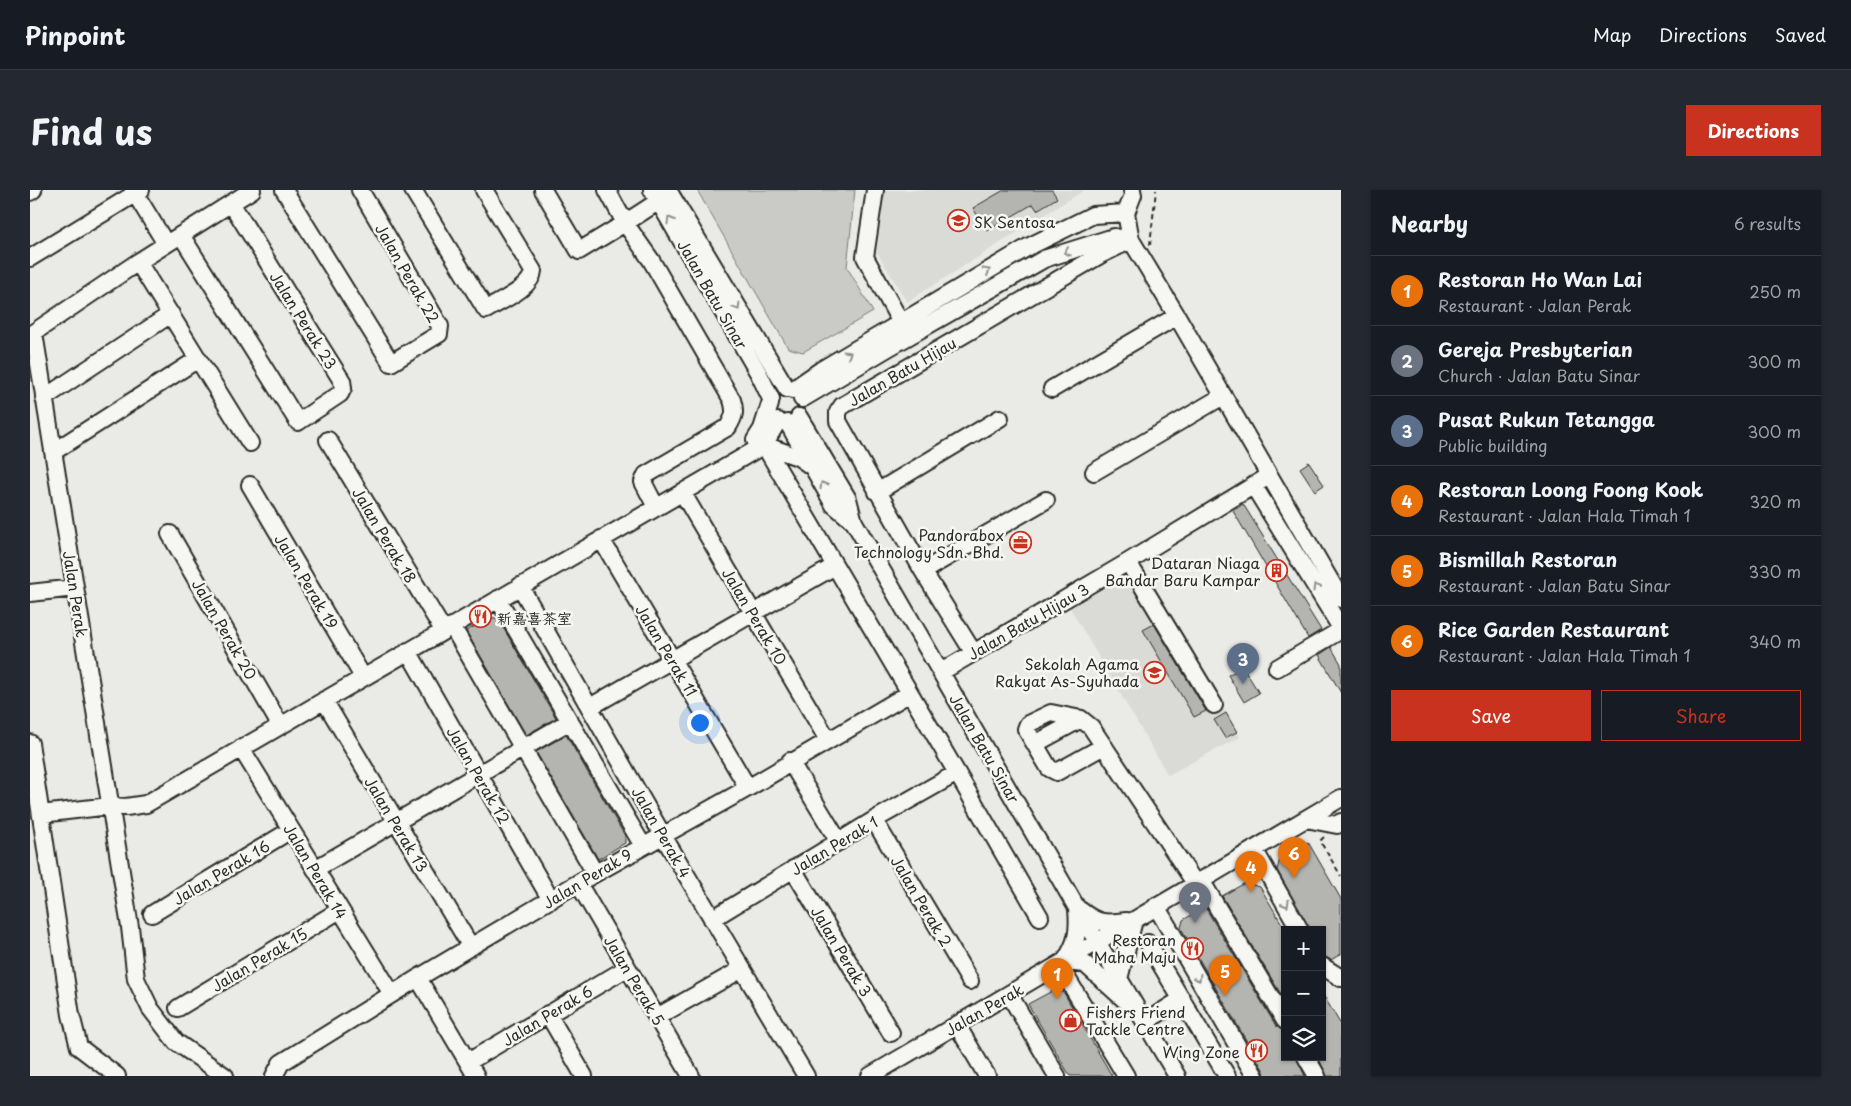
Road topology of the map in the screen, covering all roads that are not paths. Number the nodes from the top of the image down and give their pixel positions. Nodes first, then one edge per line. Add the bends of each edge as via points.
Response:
1 (252, 190) edge
2 (284, 190) edge
3 (360, 190) edge
4 (413, 190) edge
5 (484, 190) edge
6 (543, 190) edge
7 (607, 190) edge
8 (875, 190) edge
9 (1132, 190) edge
10 (137, 191) edge
11 (660, 194) edge
12 (231, 203) junction
13 (1126, 213) junction
14 (625, 223) junction
15 (181, 235) junction
16 (1131, 240) junction
17 (166, 244) junction
18 (30, 258) edge
19 (138, 262) junction
20 (171, 314) junction
21 (1177, 316) junction
22 (904, 330) junction
23 (32, 334) edge
24 (198, 359) junction
25 (770, 362) junction
26 (822, 378) junction
27 (1052, 389) dead end
28 (794, 393) junction
29 (1223, 396) junction
30 (44, 398) junction
31 (770, 402) junction
32 (1000, 418) dead end
33 (793, 423) junction
34 (328, 440) dead end
35 (250, 443) dead end
36 (764, 444) junction
37 (53, 452) junction
38 (748, 453) junction
39 (813, 467) junction
40 (1094, 472) dead end
41 (1269, 476) junction
42 (250, 485) dead end
43 (1254, 485) junction
44 (682, 492) junction
45 (877, 492) junction
46 (1046, 500) dead end
47 (656, 507) junction
48 (854, 522) junction
49 (170, 534) dead end
50 (601, 539) junction
51 (1128, 562) junction
52 (835, 566) junction
53 (923, 572) junction
54 (520, 586) junction
55 (75, 588) junction
56 (30, 593) edge
57 (498, 599) junction
58 (1341, 599) edge
59 (753, 612) junction
60 (448, 628) junction
61 (1341, 629) edge
62 (408, 651) junction
63 (973, 652) junction
64 (672, 660) junction
65 (1277, 668) dead end
66 (941, 672) junction
67 (364, 677) junction
68 (910, 693) junction
69 (324, 700) junction
70 (1214, 705) dead end
71 (590, 707) junction
72 (570, 721) junction
73 (280, 725) junction
74 (828, 740) junction
75 (30, 743) edge
76 (1104, 746) junction
77 (241, 748) junction
78 (523, 748) junction
79 (790, 761) junction
80 (957, 773) junction
81 (478, 774) junction
82 (748, 788) junction
83 (1341, 798) edge
84 (110, 806) junction
85 (41, 814) junction
86 (1306, 819) junction
87 (874, 820) junction
88 (396, 822) junction
89 (1339, 824) edge
90 (291, 830) junction
91 (662, 834) junction
92 (839, 842) junction
93 (643, 846) junction
94 (1254, 849) junction
95 (793, 869) junction
96 (315, 870) junction
97 (595, 874) junction
98 (1198, 881) junction
99 (578, 883) junction
100 (551, 900) junction
101 (1156, 906) junction
102 (1077, 907) junction
103 (340, 910) junction
104 (152, 914) dead end
105 (1040, 917) dead end
106 (712, 919) junction
107 (1134, 920) junction
108 (1298, 926) edge
109 (1098, 942) junction
110 (1148, 943) dead end
111 (471, 947) junction
112 (1062, 964) junction
113 (627, 968) junction
114 (742, 969) junction
115 (1326, 969) edge
116 (418, 978) junction
117 (1341, 978) edge
118 (1119, 979) junction
119 (970, 981) dead end
120 (392, 994) junction
121 (1009, 994) junction
122 (1182, 999) junction
123 (178, 1008) dead end
124 (548, 1014) junction
125 (1282, 1016) edge
126 (657, 1017) junction
127 (1143, 1019) junction
128 (957, 1025) junction
129 (891, 1033) dead end
130 (1308, 1061) edge
131 (468, 1062) junction
132 (117, 1076) edge
133 (225, 1076) edge
134 (274, 1076) edge
135 (476, 1076) edge
136 (584, 1076) edge
137 (691, 1076) edge
138 (806, 1076) edge
139 (870, 1076) edge
140 (987, 1076) edge
141 (1057, 1076) edge
142 (1126, 1076) edge
143 (1177, 1076) edge
144 (1227, 1076) edge
145 (1255, 1076) edge
146 (1317, 1076) edge

1 - 12 street, Jalan Perak
2 - 3 street, Jalan Perak 22 via 391,363 439,334 440,326
4 - 5 street via 486,310 528,284 532,271
6 - 14 street via 579,251
7 - 14 street
8 - 22 street via 865,257
9 - 13 street
10 - 17 street
10 - 18 street
11 - 14 street
11 -> 25 street, Jalan Batu Sinar
31 -> 11 street, Jalan Batu Sinar via 760,374
12 - 15 street, Jalan Perak
12 - 15 street, Jalan Perak 23 via 342,381 340,394 298,422
13 - 16 street
22 -> 13 street, Jalan Batu Hijau via 1028,247 1093,214
14 - 47 street via 651,260 735,409 728,427 646,475 642,482
15 - 17 street, Jalan Perak
16 - 21 street
16 -> 22 street, Jalan Batu Hijau via 1114,237 1044,259
16 - 45 street, Jalan Batu Hijau via 842,406 838,421
17 - 19 street, Jalan Perak
19 - 20 street
19 - 23 street, Jalan Perak
20 - 24 street
20 - 30 street
21 - 27 street
21 - 29 street
22 - 26 street, Jalan Batu Hijau
23 - 30 street, Jalan Perak
24 - 35 street
24 - 37 street
25 - 26 street via 778,369 795,375
25 - 28 street, Jalan Batu Sinar
26 - 28 street, Jalan Batu Hijau
26 - 33 street via 806,421
28 - 31 street via 778,392
28 - 33 street via 803,411
29 - 40 street
29 - 41 street
30 - 37 street, Jalan Perak
31 - 33 street via 772,414
31 - 38 street via 762,429
32 - 45 street
33 - 36 street
33 - 39 street
33 - 48 street, Jalan Batu Sinar via 848,499
34 - 60 street, Jalan Perak 18
36 - 38 street
36 - 39 street via 798,457
36 - 52 street
37 - 55 street, Jalan Perak
38 - 44 street
48 -> 39 street via 834,504
41 - 43 street, Jalan Batu Hijau 3
41 - 58 street
42 - 67 street, Jalan Perak 19
43 - 51 street, Jalan Batu Hijau 3
61 -> 43 street
44 - 47 street
44 - 59 street, Jalan Perak 10
45 - 53 street, Jalan Batu Hijau
46 - 53 street
47 - 50 street
48 - 66 street, Jalan Batu Sinar
49 - 73 street, Jalan Perak 20
50 - 54 street
50 - 64 street, Jalan Perak 11
51 - 63 street, Jalan Batu Hijau 3
51 - 70 street
52 - 59 street
52 - 68 street
53 - 63 street, Jalan Batu Hijau
54 - 57 street
54 - 71 street, Jalan Perak 4
55 - 56 street
55 - 84 street, Jalan Perak
57 - 60 street
57 - 72 street, Jalan Perak 4
59 - 64 street
59 - 74 street, Jalan Perak 10
60 - 62 street
60 - 78 street, Jalan Perak 18
61 - 65 street
62 - 67 street
62 - 81 street, Jalan Perak 12
63 - 66 street, Jalan Batu Hijau 3
64 - 71 street
64 - 82 street, Jalan Perak 11
66 - 102 street, Jalan Batu Sinar
67 - 69 street
68 - 74 street, Jalan Perak 9
68 - 80 street
69 - 73 street
69 - 88 street, Jalan Perak 13
71 - 91 street, Jalan Perak 4
72 - 78 street
72 - 93 street, Jalan Perak 4
73 - 77 street
74 - 79 street, Jalan Perak 9
75 - 85 street
76 - 76 street via 1091,726 1081,719 1051,713 1028,724 1026,729 1049,768 1057,772
76 - 98 street
77 - 84 street via 146,804
77 - 90 street, Jalan Perak 14
78 - 81 street
78 - 97 street, Jalan Perak 18
79 - 82 street, Jalan Perak 9
79 - 92 street
80 - 87 street, Jalan Perak 1
80 - 105 street
81 - 88 street
81 - 100 street, Jalan Perak 12
82 - 91 street, Jalan Perak 9
83 - 86 street, Jalan Perak
84 - 85 street
84 - 133 street, Jalan Perak via 136,979 150,1008 176,1042
85 - 132 street via 71,1015 80,1047
86 - 89 street
86 - 94 street, Jalan Perak
87 - 92 street, Jalan Perak 1
87 - 119 street, Jalan Perak 2
88 - 96 street
88 - 111 street, Jalan Perak 13
90 - 96 street, Jalan Perak 14
90 - 104 street, Jalan Perak 16
91 - 93 street, Jalan Perak 9
91 - 106 street, Jalan Perak 4
92 - 95 street, Jalan Perak 1
93 - 97 street, Jalan Perak 9
94 - 98 street, Jalan Perak
94 -> 108 street
95 - 106 street, Jalan Perak 1
95 - 129 street, Jalan Perak 3
96 - 103 street, Jalan Perak 14
97 - 99 street, Jalan Perak 9
98 - 101 street, Jalan Perak
98 - 125 street
99 - 100 street, Jalan Perak 9
99 - 113 street, Jalan Perak 5
100 - 111 street, Jalan Perak 9
101 - 107 street, Jalan Perak
101 -> 145 street
102 - 107 street via 1101,923
102 - 109 street, Jalan Batu Sinar
102 - 112 street via 1079,926 1076,938
103 - 120 street, Jalan Perak 14
103 - 123 street, Jalan Perak 15
106 - 114 street, Jalan Perak 4
107 - 109 street, Jalan Perak
107 - 118 street
109 - 112 street, Jalan Perak
109 - 118 street, Jalan Batu Sinar
110 - 122 street
111 - 116 street, Jalan Perak 9
112 - 121 street, Jalan Perak
112 - 127 street via 1085,964
112 - 142 street
113 - 124 street, Jalan Perak 6
113 - 126 street, Jalan Perak 5
114 - 126 street
114 - 138 street, Jalan Perak 4
115 - 117 street
116 - 120 street, Jalan Perak 9
116 - 131 street
118 - 127 street, Jalan Batu Sinar
120 - 134 street, Jalan Perak 9 via 281,1063
121 - 128 street, Jalan Perak
121 - 141 street
122 - 127 street via 1154,1017
122 - 144 street
124 - 131 street, Jalan Perak 6
124 - 136 street
126 - 137 street, Jalan Perak 5
127 - 143 street, Jalan Batu Sinar
128 - 139 street, Jalan Perak
128 - 140 street
130 - 146 street
131 - 135 street

